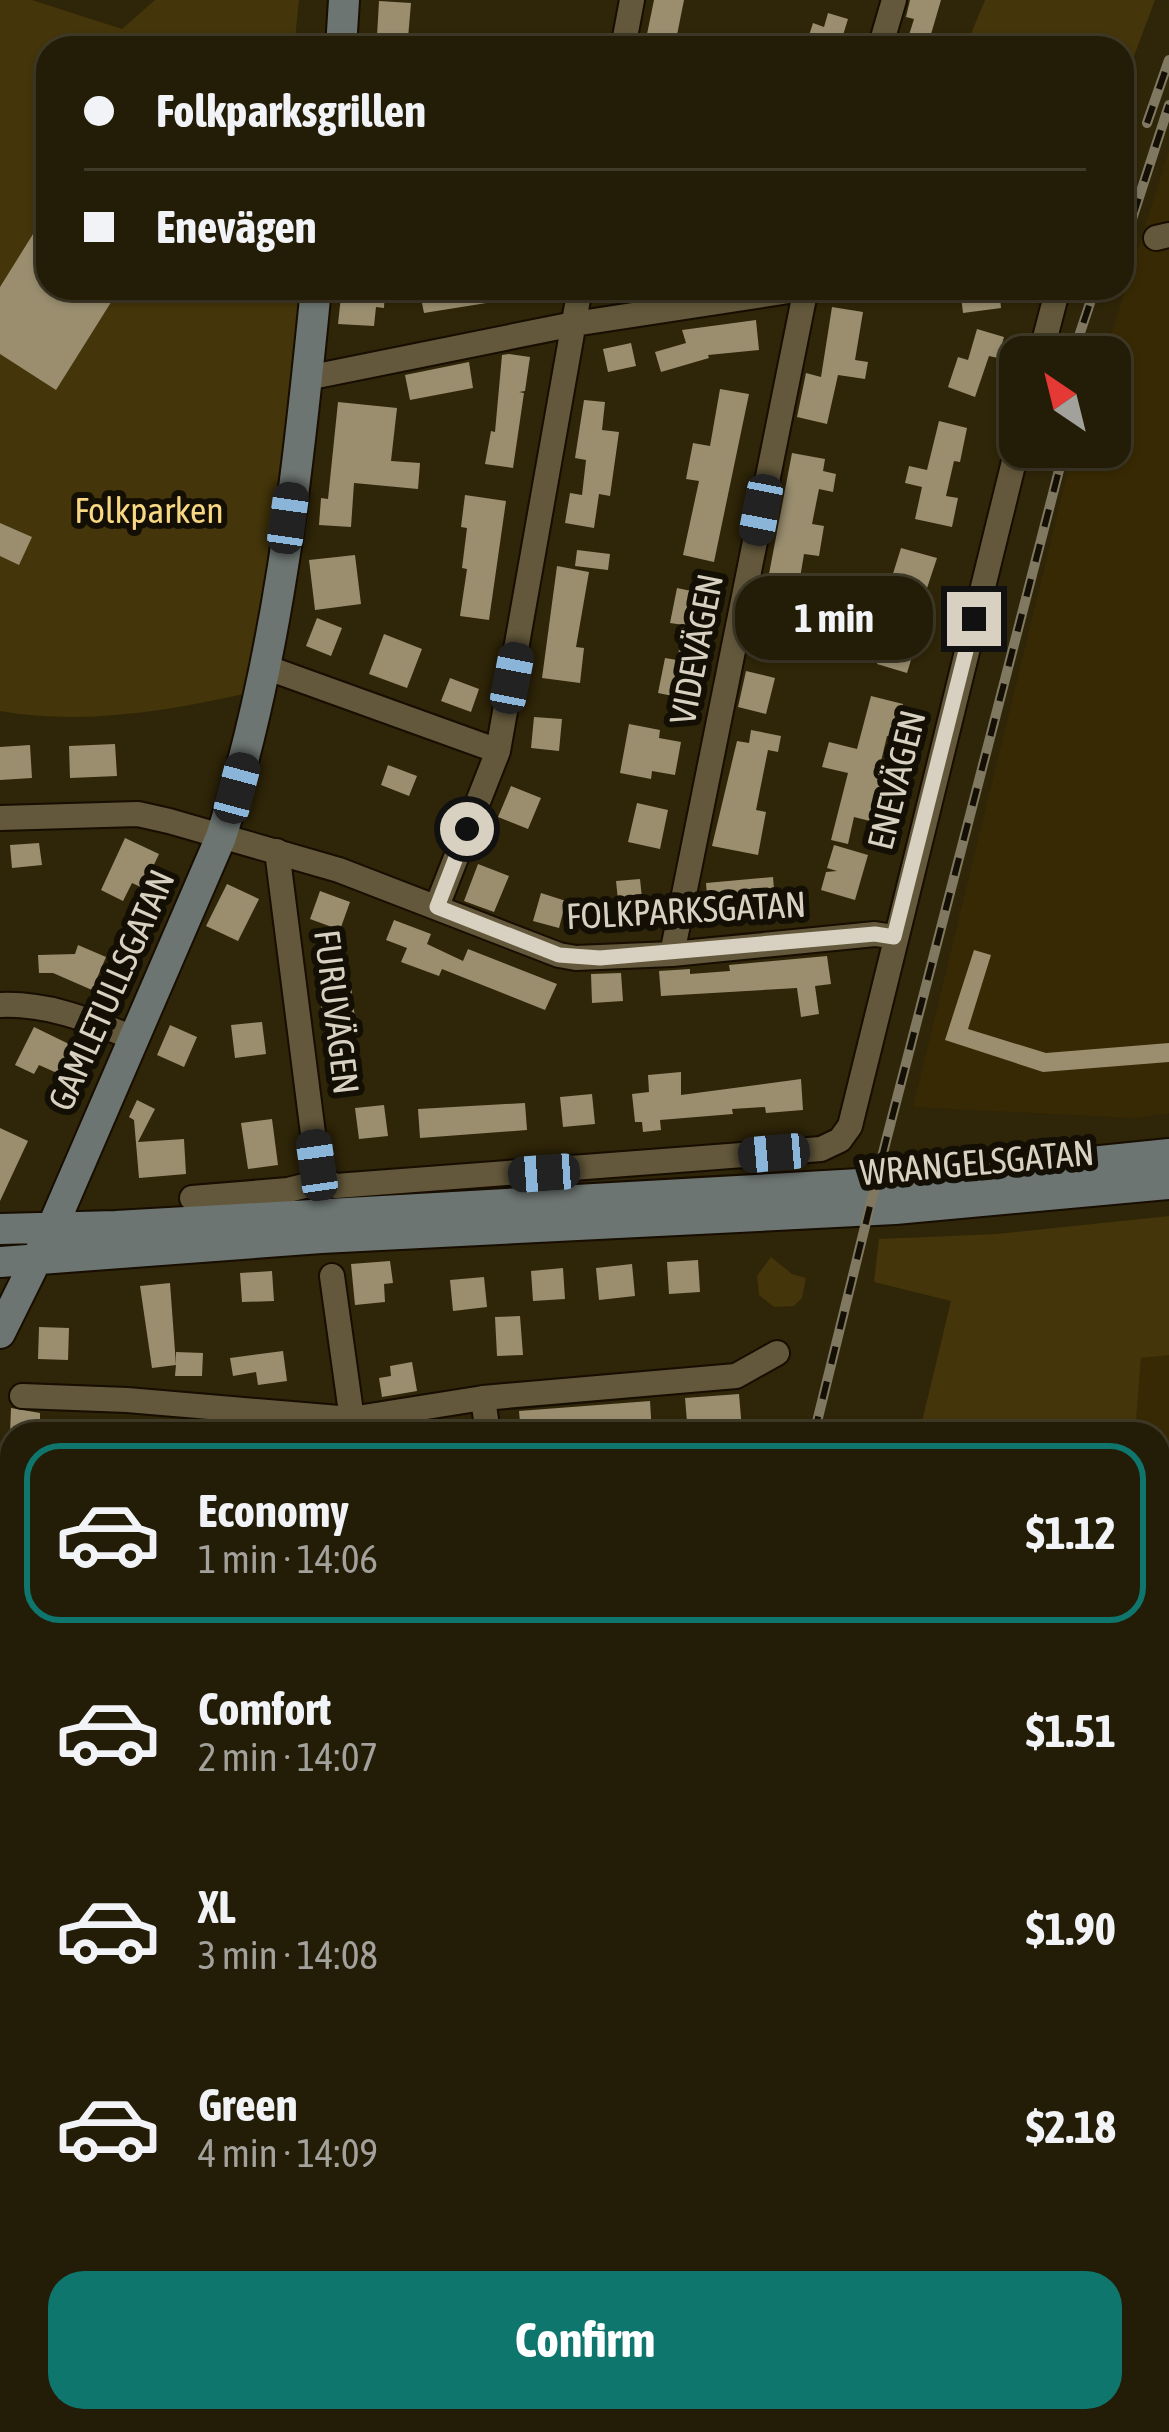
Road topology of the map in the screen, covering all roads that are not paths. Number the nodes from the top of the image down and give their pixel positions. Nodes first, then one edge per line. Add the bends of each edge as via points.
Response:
1 (344, 0) edge
2 (632, 0) edge
3 (894, 0) edge
4 (341, 36) edge
5 (625, 36) edge
6 (884, 36) edge
7 (315, 300) edge
8 (578, 300) edge
9 (729, 300) edge
10 (804, 300) edge
11 (1055, 300) edge
12 (574, 324) junction
13 (1045, 336) edge
14 (307, 378) junction
15 (1012, 468) edge
16 (268, 668) junction
17 (498, 751) junction
18 (0, 818) edge
19 (220, 837) junction
20 (277, 851) junction
21 (437, 907) junction
22 (894, 937) junction
23 (672, 954) junction
24 (0, 1005) edge
25 (131, 1037) junction
26 (840, 1140) joint
27 (1169, 1154) edge
28 (324, 1181) junction
29 (1169, 1184) edge
30 (192, 1198) dead end
31 (52, 1228) junction
32 (0, 1229) edge
33 (35, 1261) junction
34 (0, 1262) edge
35 (332, 1276) dead end
36 (0, 1333) edge
37 (776, 1354) dead end
38 (22, 1396) dead end
39 (483, 1398) junction
40 (317, 1422) edge
41 (351, 1422) edge
42 (371, 1422) edge
43 (486, 1422) edge

1 - 4 main road
2 - 5 street
3 - 6 street
7 - 14 main road
8 - 12 street
9 - 12 street
10 - 23 street, VIDEVÄGEN
11 - 13 street
12 - 14 street
12 - 17 street
14 - 16 main road
15 - 22 street, ENEVÄGEN
16 - 17 street
16 - 19 main road, GAMLETULLSGATAN
17 - 21 street
18 - 19 street, FOLKPARKSGATAN via 138,814
19 - 20 street, FOLKPARKSGATAN
19 - 25 main road, GAMLETULLSGATAN
20 - 21 street, FOLKPARKSGATAN
20 - 28 street, FURUVÄGEN
21 - 23 street, FOLKPARKSGATAN via 559,955
22 - 23 street, FOLKPARKSGATAN
22 - 26 street, ENEVÄGEN via 850,1126
24 - 25 street via 65,1012
25 - 31 main road, GAMLETULLSGATAN
26 - 28 street, WRANGELSGATAN via 821,1149 585,1170
27 - 31 main road, WRANGELSGATAN via 895,1182
28 - 30 street, WRANGELSGATAN
29 - 33 main road, WRANGELSGATAN via 896,1209
31 - 32 main road, WRANGELSGATAN
31 - 33 main road, GAMLETULLSGATAN
33 - 34 main road, WRANGELSGATAN
33 - 36 main road, GAMLETULLSGATAN
35 - 41 street
37 - 39 street via 736,1376
38 - 40 street
39 - 42 street
39 - 43 street

